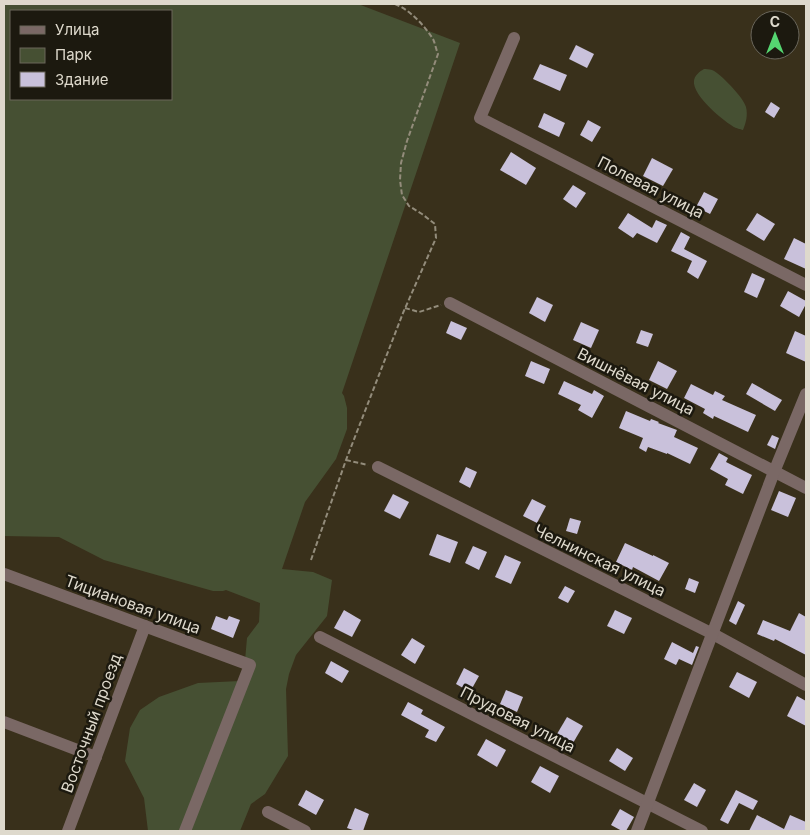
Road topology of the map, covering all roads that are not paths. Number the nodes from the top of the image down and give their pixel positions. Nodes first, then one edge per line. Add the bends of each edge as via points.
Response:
1 (514, 38) dead end
2 (806, 285) edge
3 (450, 303) road end
4 (806, 394) edge
5 (378, 468) road end
6 (774, 472) junction
7 (806, 488) edge
8 (4, 574) edge
9 (145, 626) junction
10 (713, 634) junction
11 (320, 637) dead end
12 (806, 685) edge
13 (4, 722) edge
14 (96, 756) junction
15 (648, 803) junction
16 (268, 812) dead end
17 (68, 831) edge
18 (185, 831) edge
19 (306, 831) edge
20 (637, 831) edge
21 (702, 831) edge

1 - 2 street, Полевая улица via 480,118
3 - 6 street, Вишнёвая улица
4 - 6 street
5 - 10 street, Челнинская улица
6 - 7 street, Вишнёвая улица
6 - 10 street
8 - 9 street, Тициановая улица
9 - 14 street, Восточный проезд
9 - 18 street, Тициановая улица via 250,665
10 - 12 street, Челнинская улица
10 - 15 street
11 - 15 street, Прудовая улица
13 - 14 street
14 - 17 street, Восточный проезд
15 - 20 street
15 - 21 street, Прудовая улица
16 - 19 street

